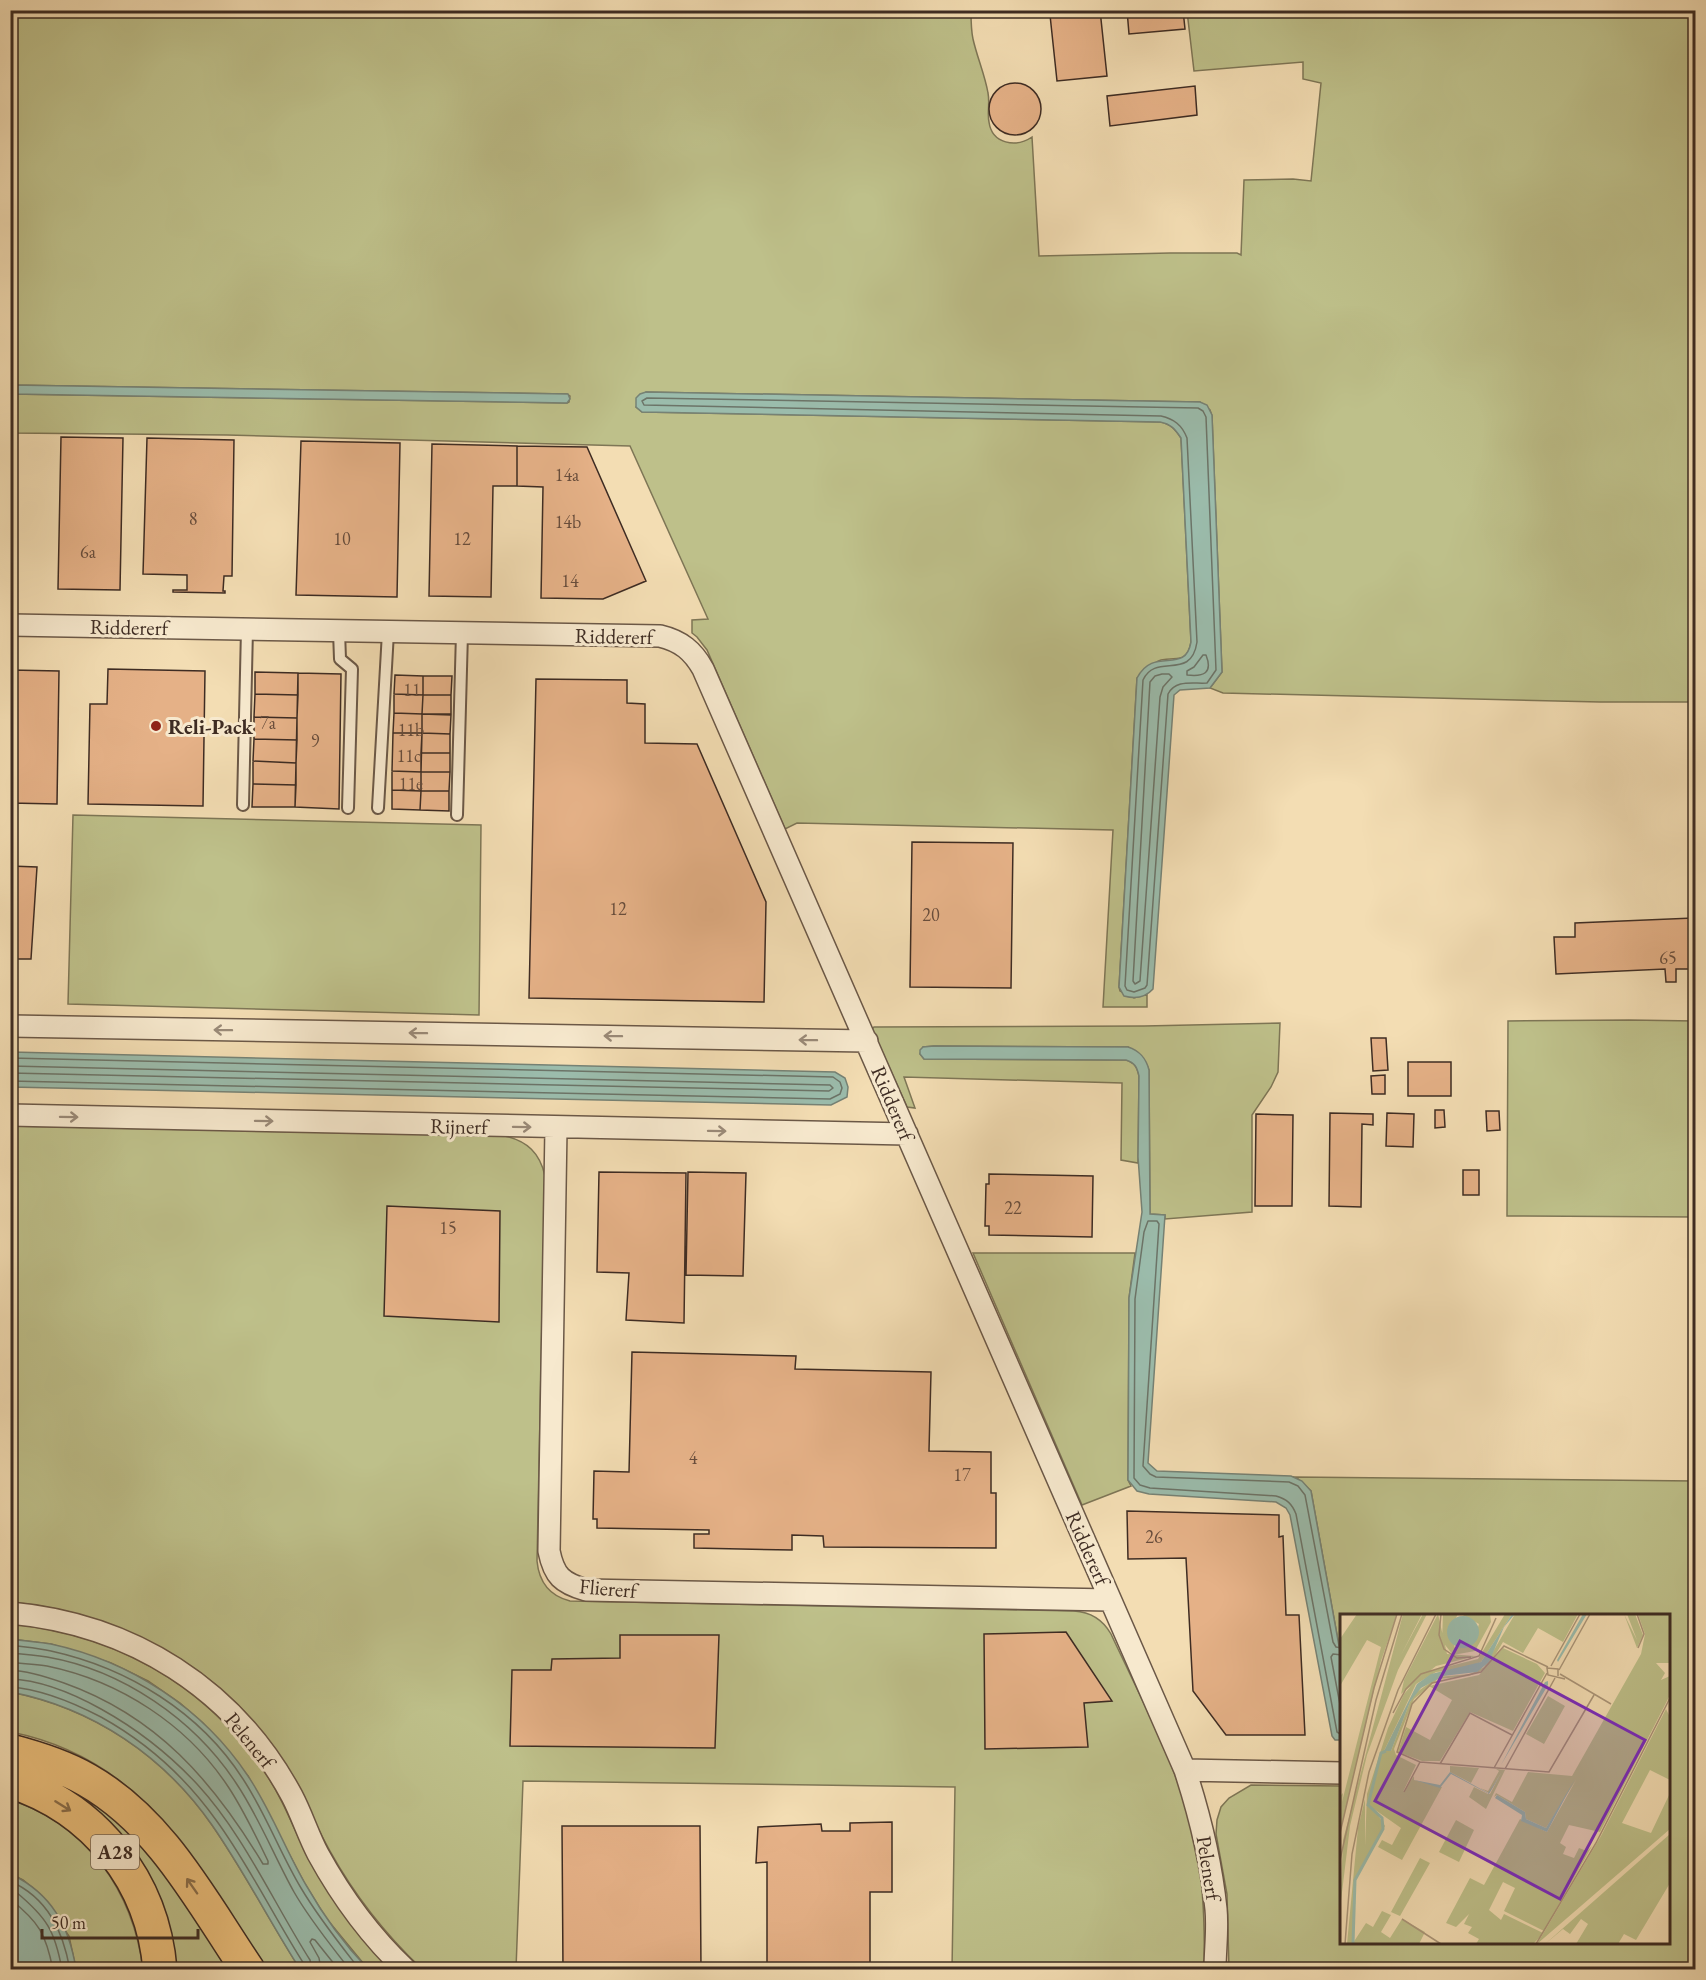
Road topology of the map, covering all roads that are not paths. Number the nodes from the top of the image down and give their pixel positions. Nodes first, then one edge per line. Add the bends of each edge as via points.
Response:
1 (10, 625) edge
2 (247, 629) junction
3 (339, 631) junction
4 (388, 632) junction
5 (462, 633) junction
6 (243, 805) dead end
7 (378, 807) dead end
8 (348, 808) dead end
9 (457, 815) dead end
10 (10, 1026) edge
11 (867, 1041) junction
12 (10, 1115) edge
13 (555, 1128) junction
14 (907, 1134) junction
15 (1110, 1600) junction
16 (10, 1613) edge
17 (10, 1751) edge
18 (1185, 1770) junction
19 (1340, 1773) edge
20 (10, 1781) edge
21 (160, 1970) edge
22 (248, 1970) edge
23 (406, 1970) edge
24 (1215, 1970) edge

1 - 2 street, Riddererf
2 - 3 street, Riddererf
2 - 6 lane
3 - 4 street, Riddererf
3 - 8 lane via 340,658 352,669
4 - 5 street, Riddererf
4 - 7 lane
5 - 9 lane
5 - 11 street, Riddererf via 660,636 677,641 693,654
11 -> 10 street
11 - 14 street, Riddererf
12 -> 13 street, Rijnerf
13 -> 14 street, Rijnerf
13 - 15 street, Fliererf via 549,1551 560,1578 570,1586 586,1590
14 - 15 street, Riddererf
15 - 18 street, Riddererf
16 - 23 street, Pelenerf via 63,1620 116,1636 166,1661 214,1698 258,1744 292,1796 335,1882
22 -> 17 highway, A28 via 163,1845 134,1815 88,1780
18 - 19 street
18 - 24 street, Pelenerf via 1207,1845 1216,1911
20 -> 21 highway, A28 via 70,1810 107,1843 136,1884 146,1906

